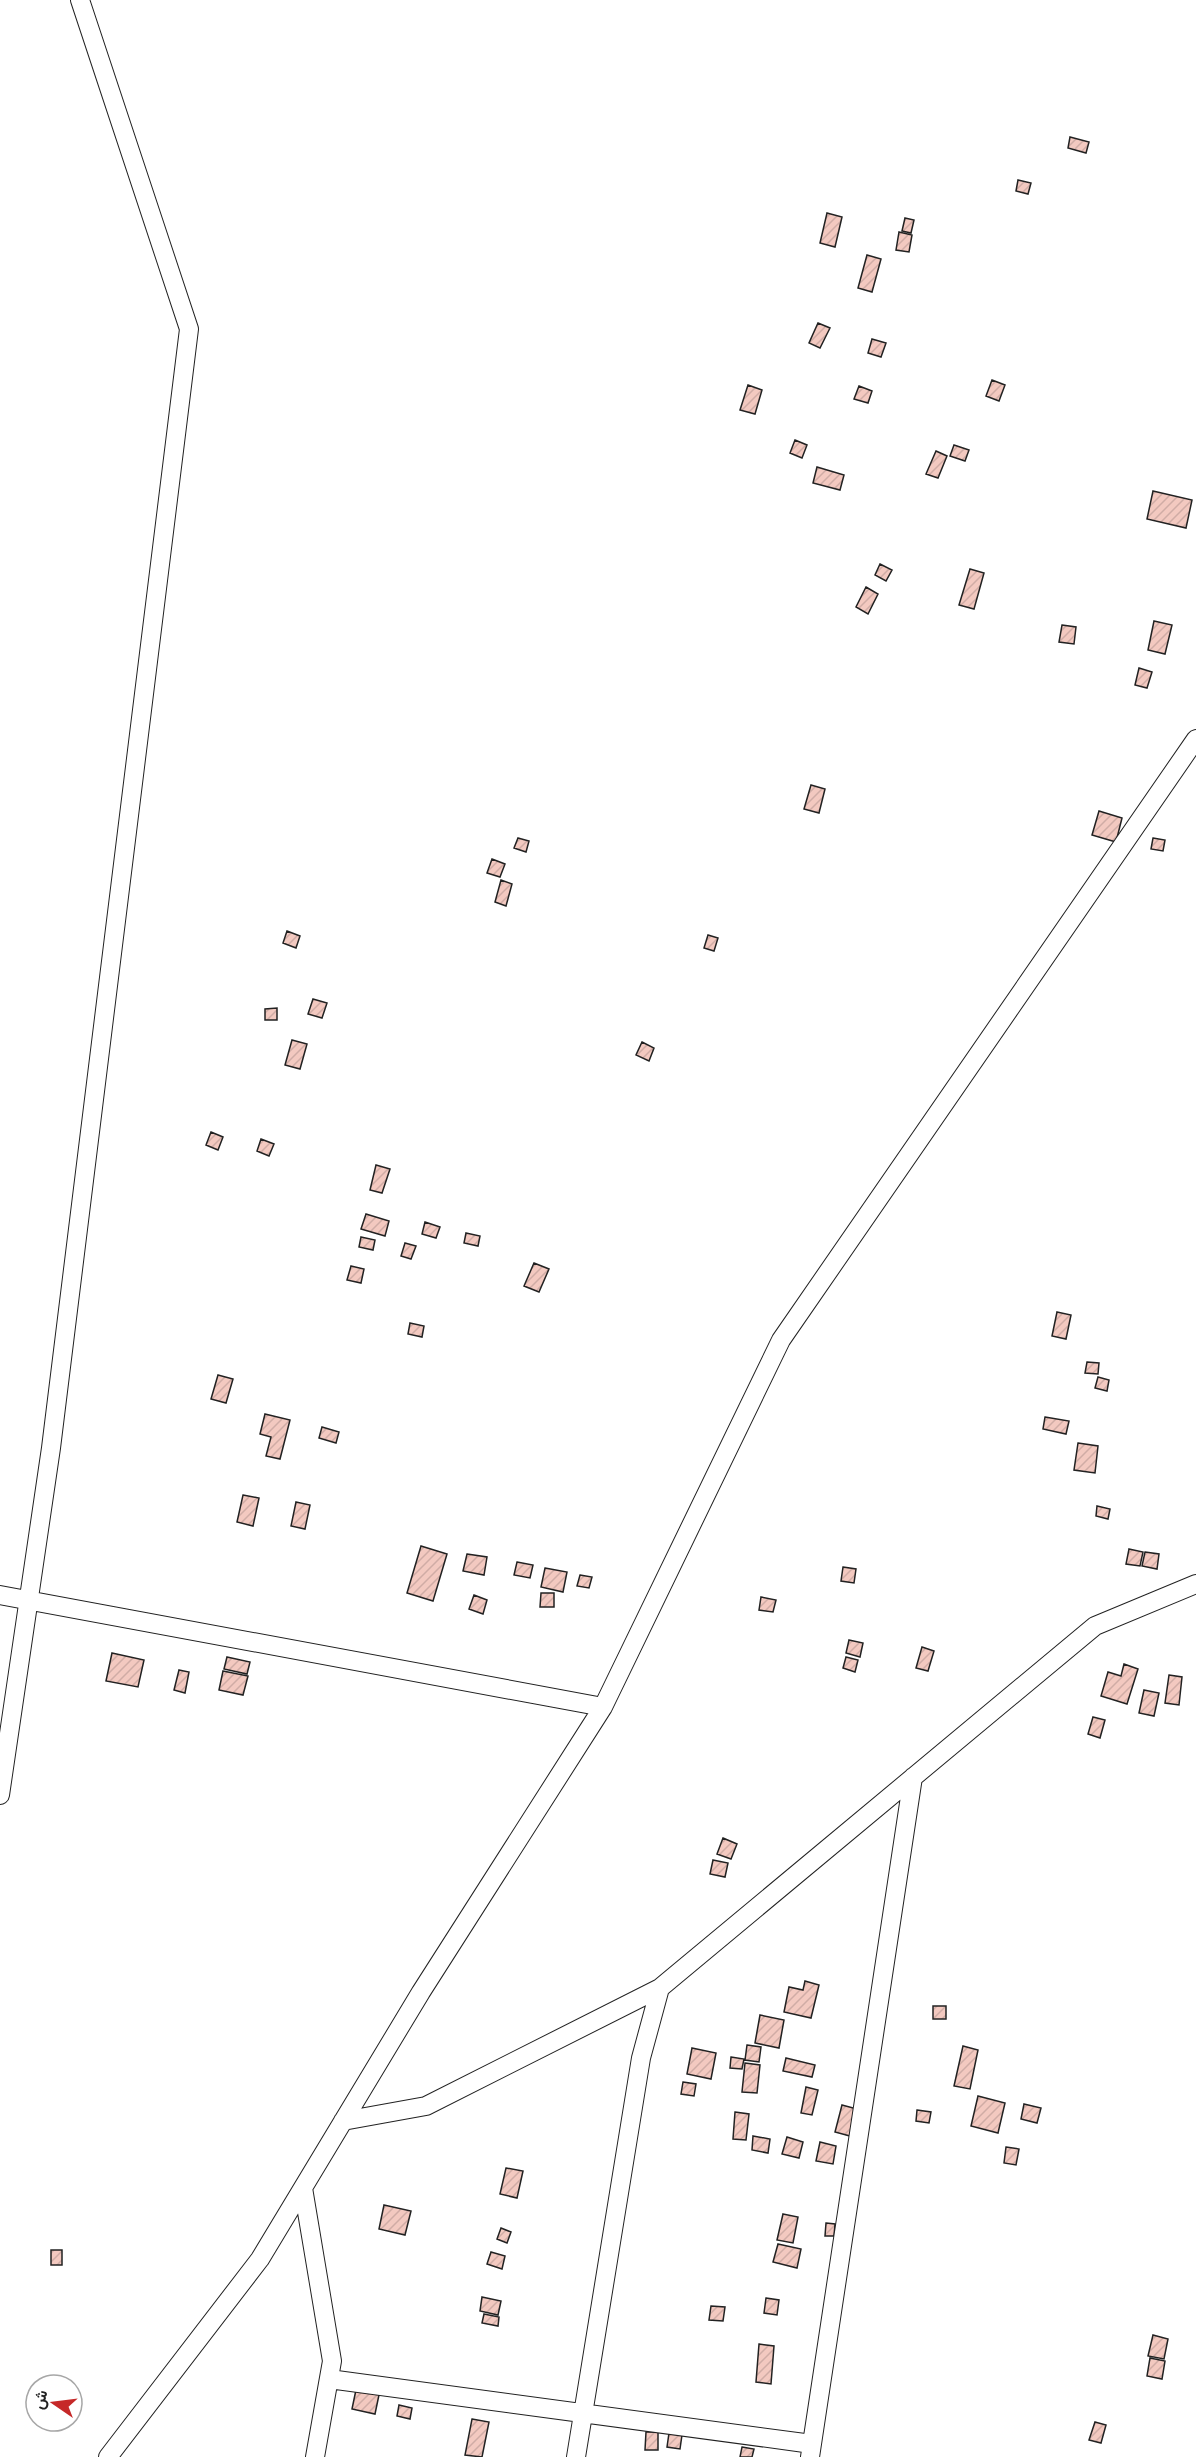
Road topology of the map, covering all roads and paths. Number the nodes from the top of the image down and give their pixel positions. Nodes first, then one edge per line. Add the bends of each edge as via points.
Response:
1 (80, 0) edge
2 (1196, 739) edge
3 (1196, 1584) edge
4 (0, 1595) edge
5 (29, 1600) junction
6 (603, 1707) junction
7 (913, 1777) junction
8 (0, 1795) edge
9 (660, 1988) junction
10 (344, 2121) junction
11 (303, 2188) junction
12 (329, 2379) junction
13 (583, 2413) junction
14 (811, 2451) edge
15 (108, 2457) edge
16 (315, 2457) edge
17 (576, 2457) edge

1 - 5 street via 189,329
2 - 6 street via 781,1340
3 - 7 street via 1095,1626
4 - 5 street
5 - 6 street
5 - 8 street
6 - 10 street via 421,1992
7 - 9 street
7 - 14 street
9 - 10 street via 426,2106
9 - 13 street via 641,2058
10 - 11 street
11 - 12 street via 332,2361
11 - 15 street via 260,2259
12 - 13 street
12 - 16 street
13 - 14 street
13 - 17 street

